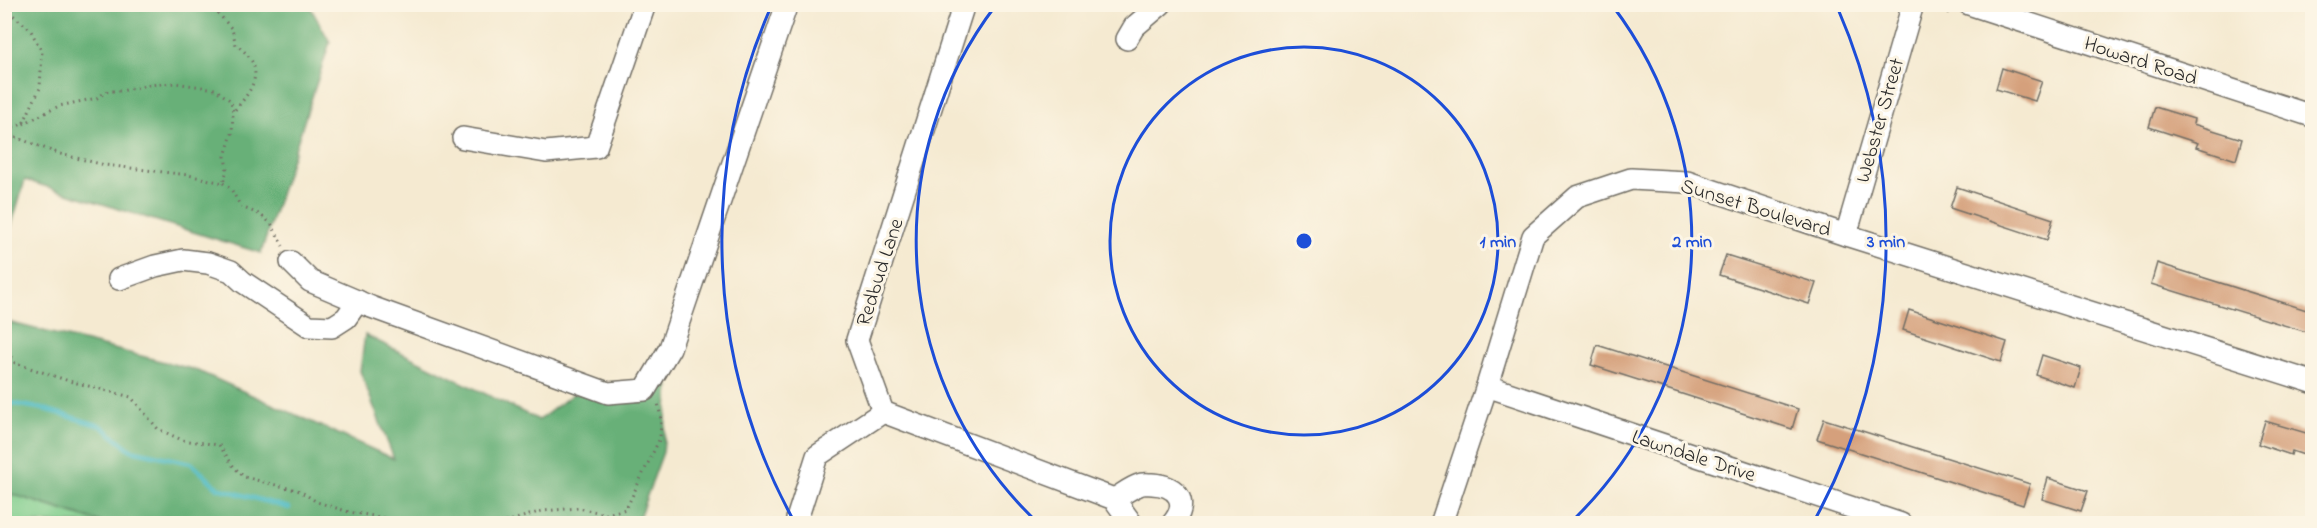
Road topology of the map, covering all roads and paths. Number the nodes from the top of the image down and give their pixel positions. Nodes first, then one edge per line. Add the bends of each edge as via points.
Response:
1 (210, 4) edge
2 (645, 4) edge
3 (787, 4) edge
4 (964, 4) edge
5 (1161, 4) edge
6 (1913, 4) edge
7 (1969, 4) edge
8 (4, 8) edge
9 (1127, 39) dead end
10 (233, 112) junction
11 (2313, 116) edge
12 (23, 124) junction
13 (4, 132) edge
14 (463, 138) dead end
15 (223, 183) junction
16 (1846, 235) junction
17 (291, 262) joint
18 (119, 279) dead end
19 (358, 301) junction
20 (4, 347) edge
21 (2313, 382) edge
22 (648, 383) junction
23 (1487, 386) junction
24 (883, 412) junction
25 (1114, 500) junction
26 (430, 524) edge
27 (500, 524) edge
28 (798, 524) edge
29 (1132, 524) edge
30 (1172, 524) edge
31 (1441, 524) edge
32 (1901, 524) edge

1 - 10 path via 232,29 236,45 248,53 256,76 250,92
2 - 14 street via 596,147 546,152
3 - 22 street via 670,348
4 - 24 street, Redbud Lane via 857,340
5 - 9 street via 1134,27
6 - 16 street, Webster Street
7 - 11 street, Howard Road
8 - 12 path via 30,29 42,52 40,88
10 - 12 path via 231,101 215,89 175,82 108,91 86,102 59,106
10 - 15 path
12 - 13 path
13 - 15 path via 60,154 105,165
15 - 17 path via 241,207 271,223
16 - 21 street, Sunset Boulevard
16 - 23 street, Sunset Boulevard via 1687,182 1632,179 1577,197 1533,236
17 - 19 street via 309,281
18 - 19 street via 183,260 207,263 231,271 309,326 332,327 346,318
19 - 22 street via 608,393 645,390
20 - 26 path via 15,363 131,397 158,429 182,440 219,445 244,477 300,491 317,502 349,512
22 - 27 path via 655,391 660,438 626,509 606,514 578,508 542,511
23 - 31 street, Sunset Boulevard
23 - 32 street, Lawndale Drive
24 - 25 street
24 - 28 street via 817,456
25 - 29 street
25 - 30 street via 1140,484 1164,484 1175,491 1182,504 1180,515

